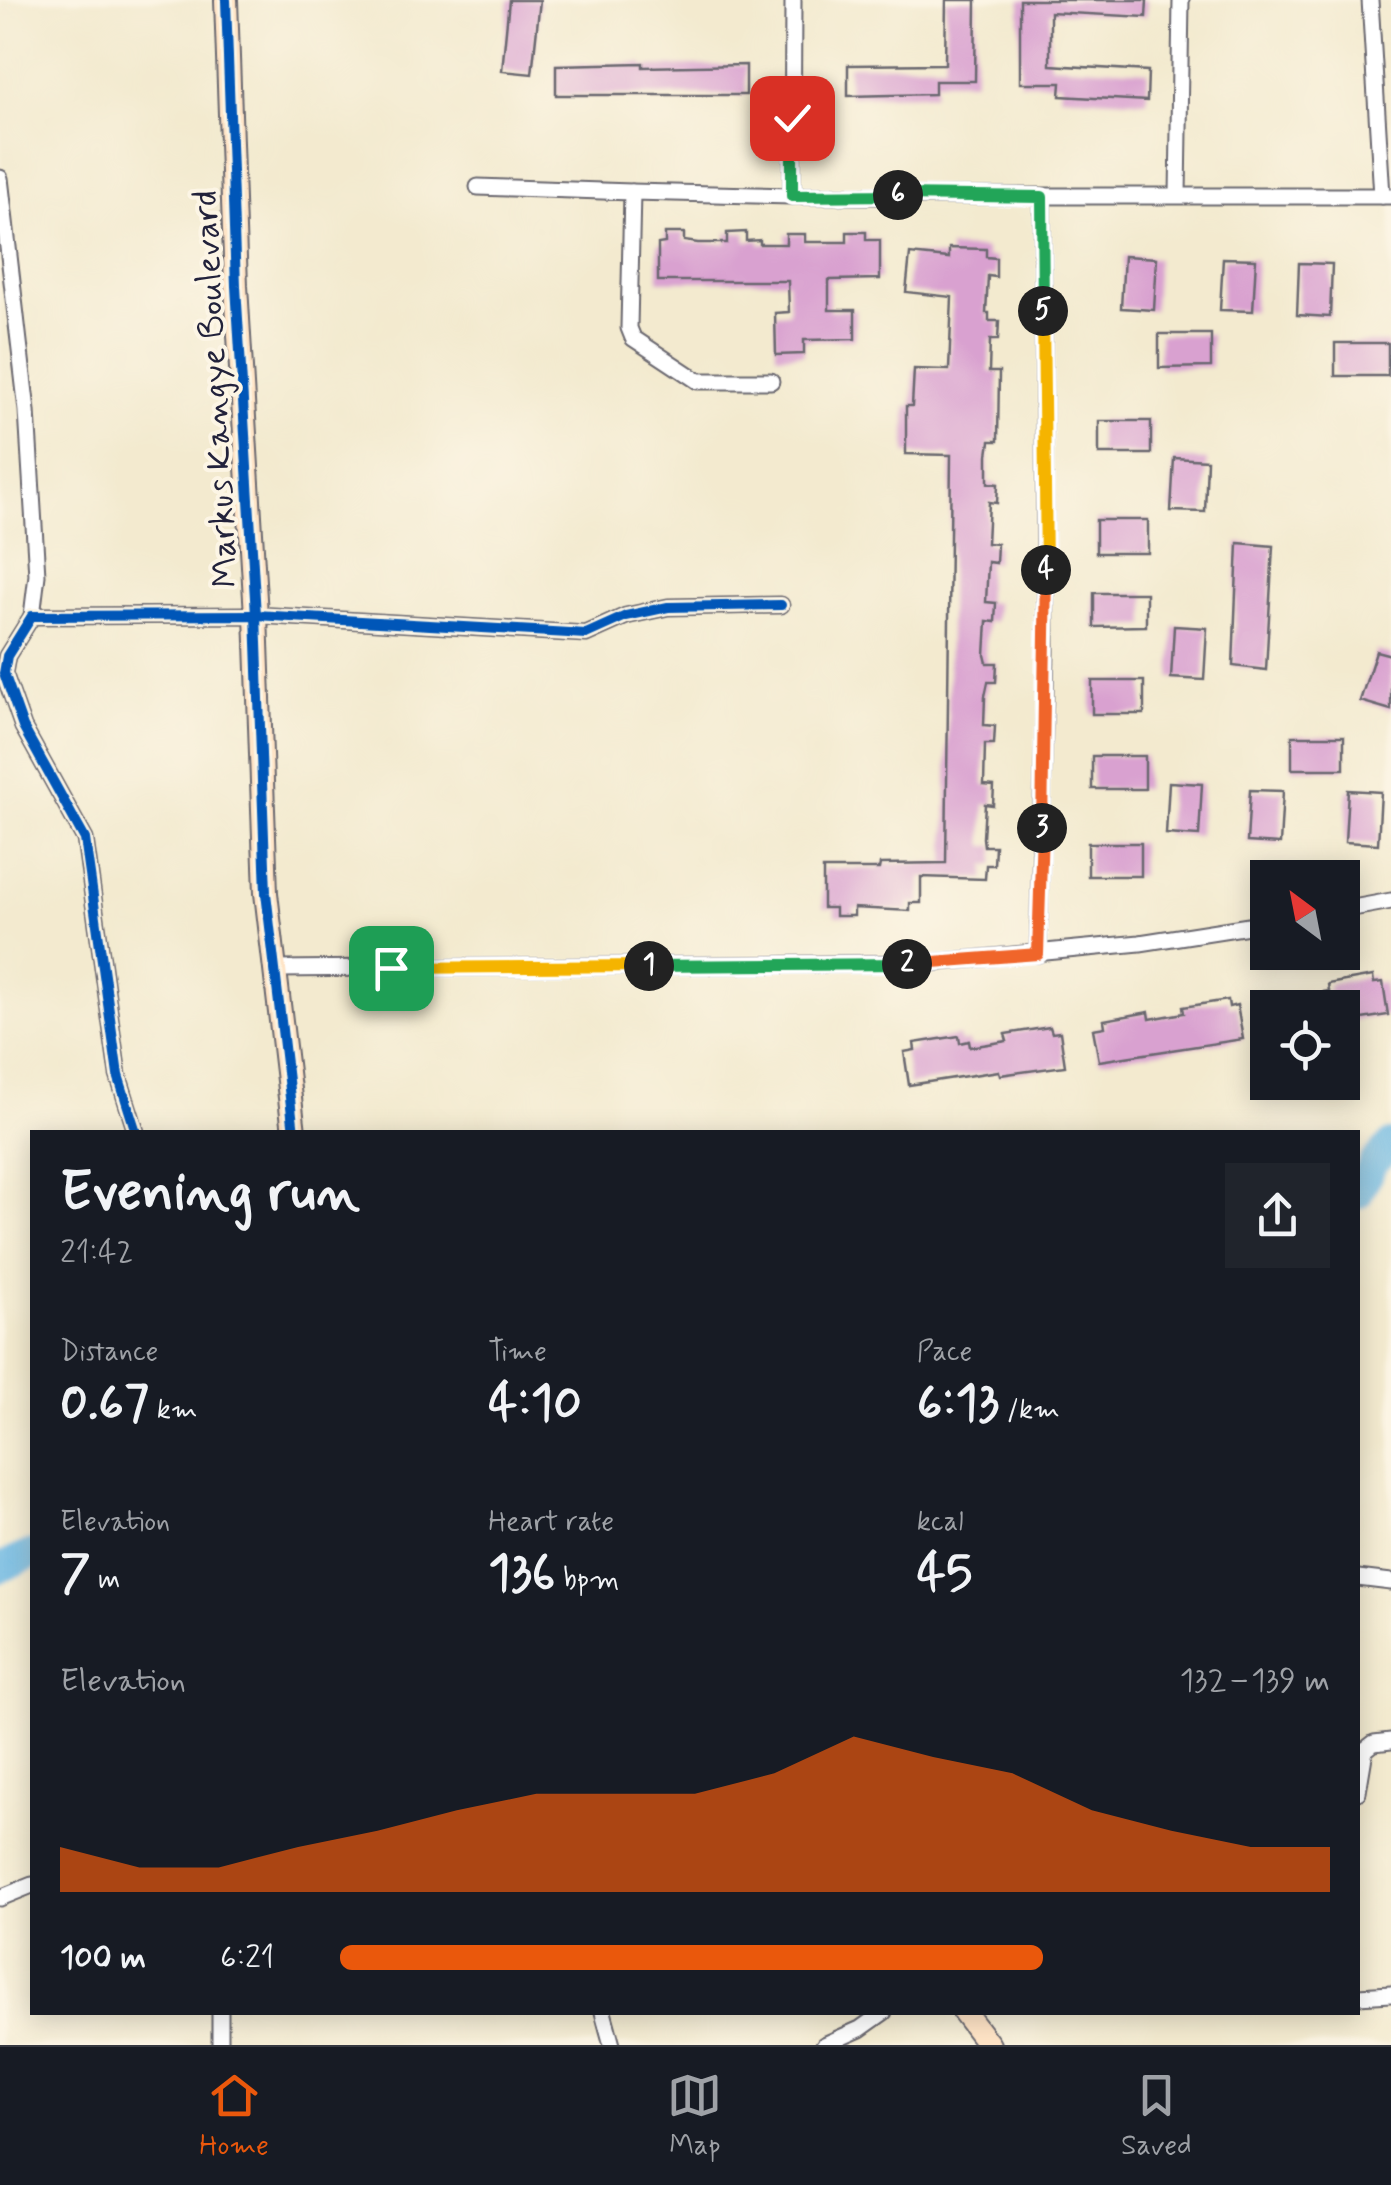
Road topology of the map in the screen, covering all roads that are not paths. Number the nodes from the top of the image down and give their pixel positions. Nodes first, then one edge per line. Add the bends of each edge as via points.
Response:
1 (226, 0) edge
2 (793, 0) edge
3 (1181, 0) edge
4 (1370, 0) edge
5 (0, 178) edge
6 (478, 187) dead end
7 (632, 192) junction
8 (1178, 195) junction
9 (792, 196) junction
10 (1386, 196) edge
11 (1042, 197) junction
12 (771, 381) dead end
13 (781, 605) dead end
14 (256, 615) junction
15 (32, 616) junction
16 (1391, 901) edge
17 (1360, 907) edge
18 (1250, 926) edge
19 (1038, 954) junction
20 (274, 969) junction
21 (135, 1130) edge
22 (294, 1130) edge
23 (1360, 1578) edge
24 (1391, 1582) edge
25 (1391, 1741) edge
26 (1360, 1780) edge
27 (30, 1886) edge
28 (0, 1898) edge
29 (1391, 1994) edge
30 (1360, 1996) edge
31 (220, 2015) edge
32 (604, 2015) edge
33 (880, 2015) edge
34 (966, 2015) edge
35 (220, 2045) edge
36 (612, 2045) edge
37 (824, 2045) edge
38 (989, 2045) edge

1 - 14 street, Markus Kangye Boulevard
2 - 9 street
3 - 8 street
4 - 10 street
5 - 15 street via 27,411 37,575
6 - 7 street
7 - 9 street
7 - 12 street via 633,338 698,380
8 - 10 street
8 - 11 street
9 - 11 street
11 - 19 street via 1046,652
13 - 14 street via 668,606 586,634
14 - 15 street
14 - 20 street, Markus Kangye Boulevard
15 - 21 street via 4,673 23,727 86,839 118,1074
16 - 17 street
18 - 19 street
19 - 20 street via 930,964
20 - 22 street, Markus Kangye Boulevard
23 - 24 street
25 - 26 street via 1365,1750
27 - 28 street
29 - 30 street
31 - 35 street
32 - 36 street
33 - 37 street
34 - 38 street

